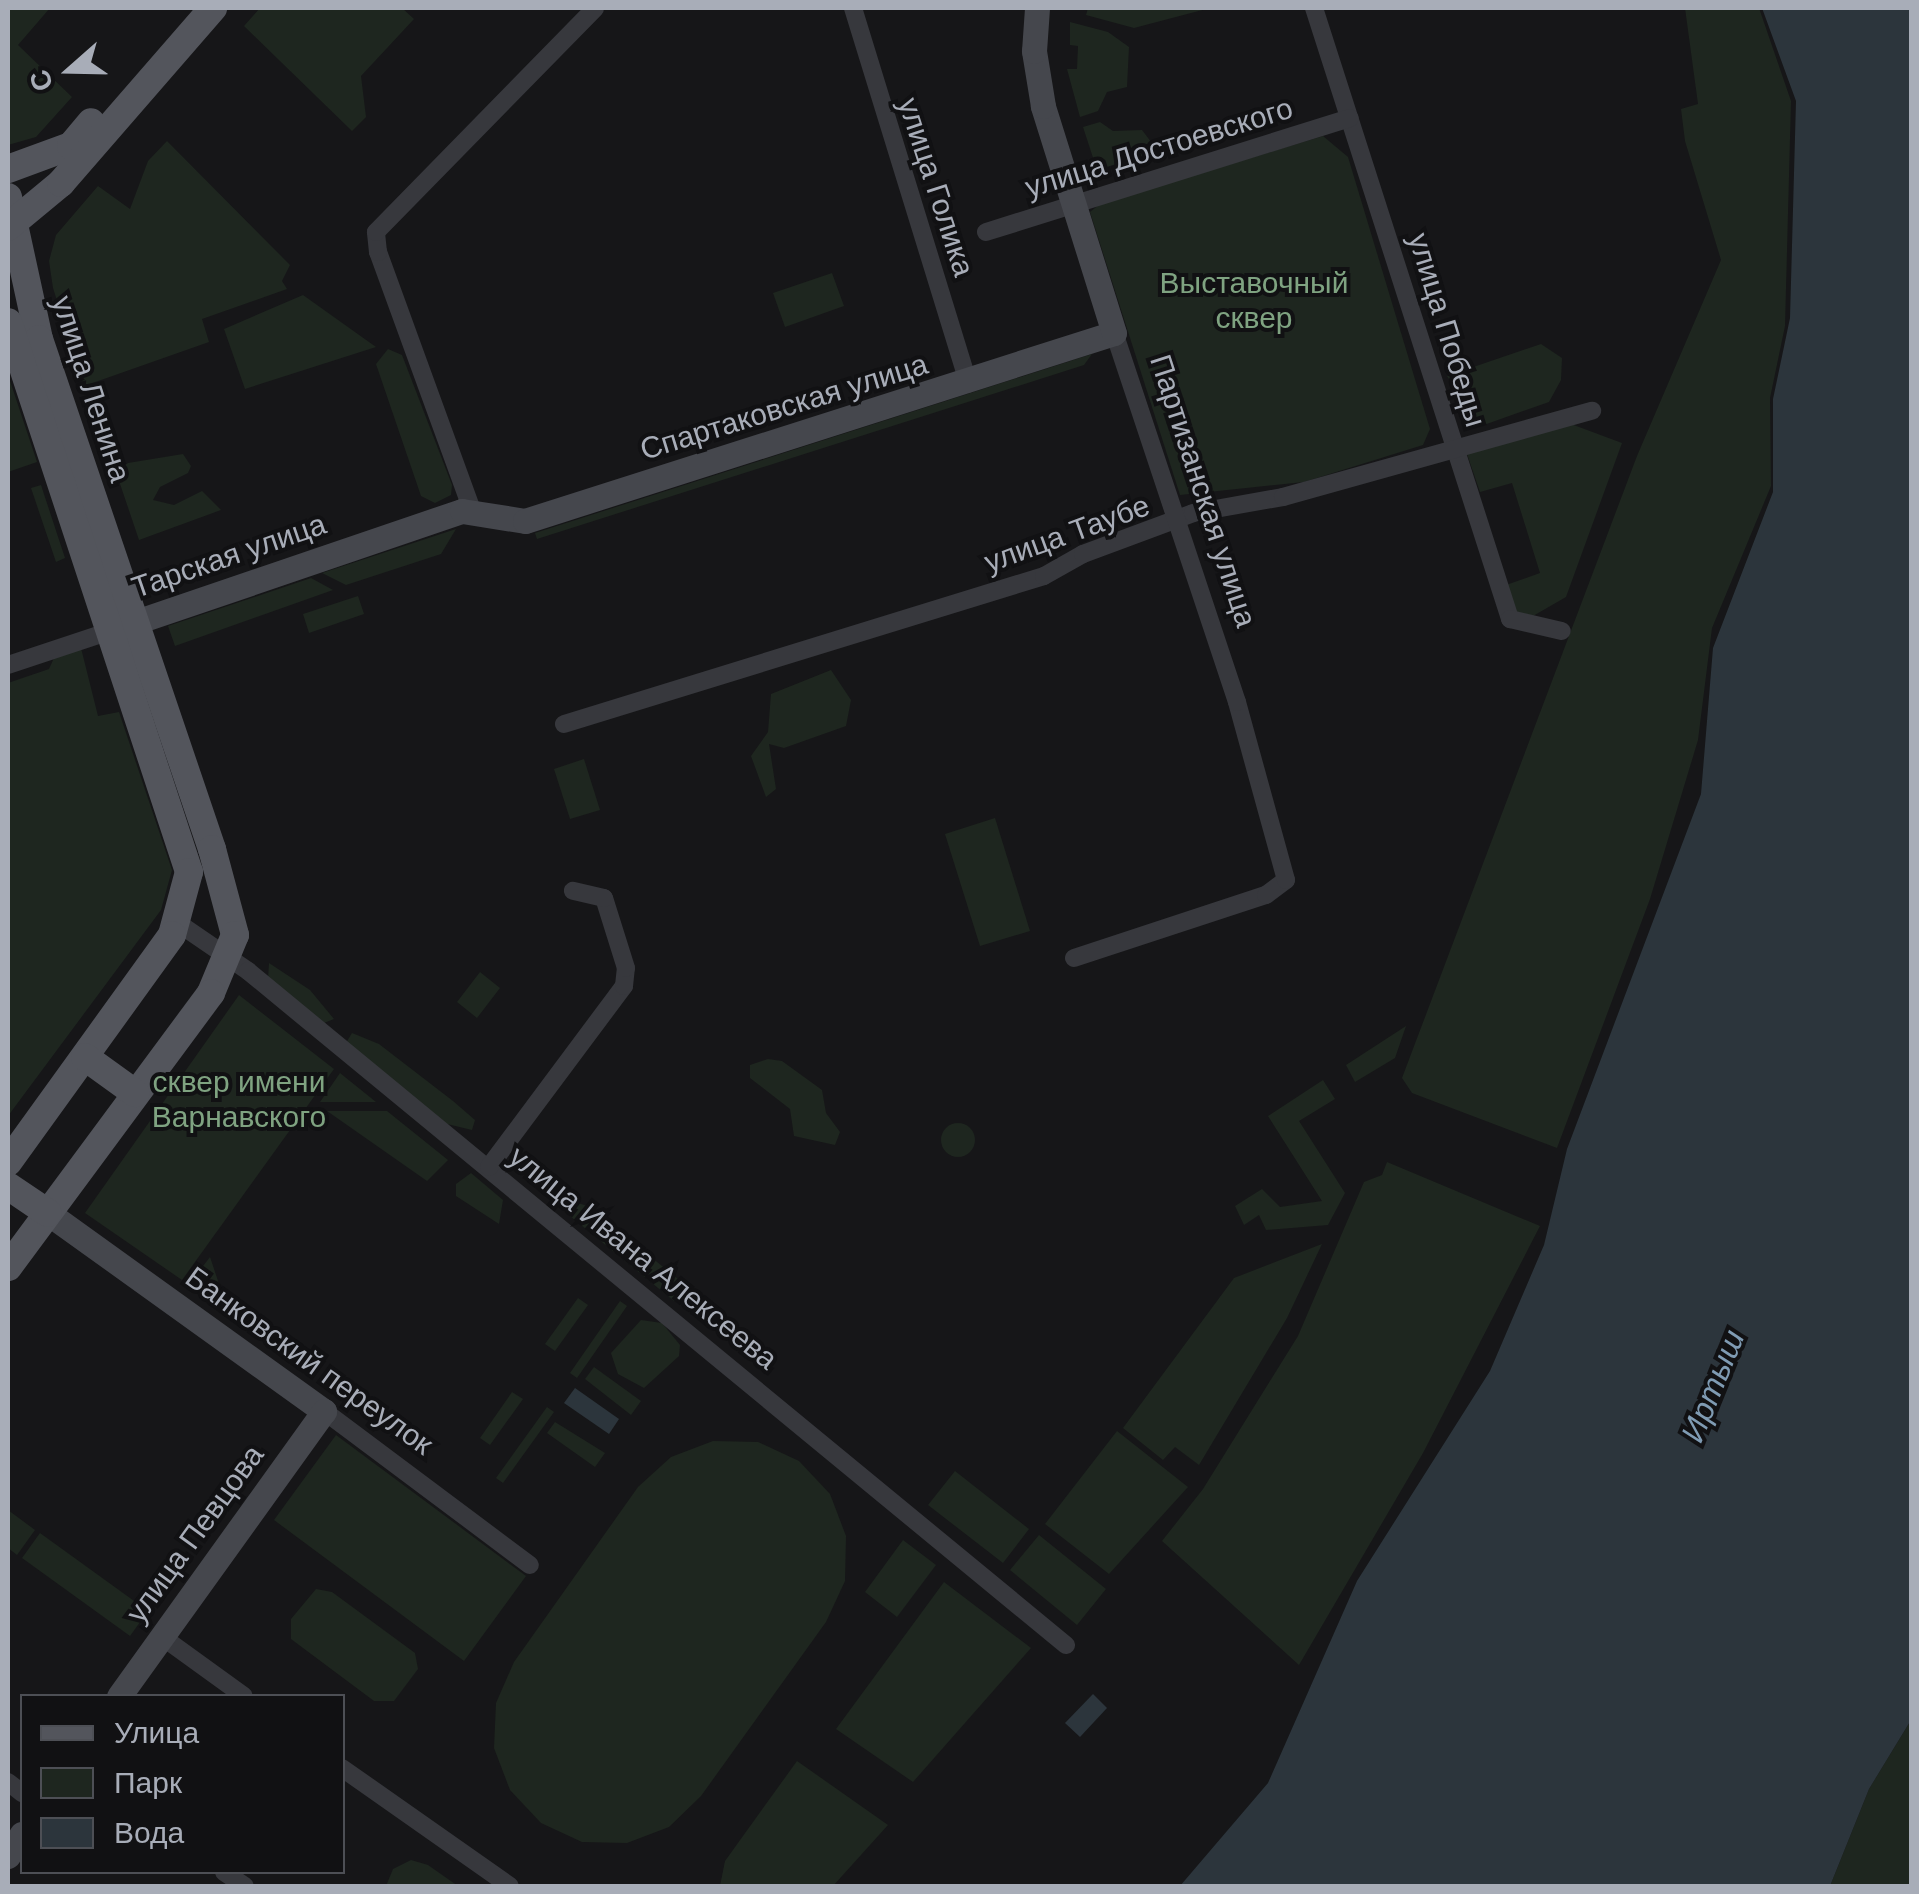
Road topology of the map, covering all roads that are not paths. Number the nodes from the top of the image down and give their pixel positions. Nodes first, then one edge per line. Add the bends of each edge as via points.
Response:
1 (191, 8) edge
2 (214, 8) edge
3 (595, 8) edge
4 (853, 8) edge
5 (1038, 8) edge
6 (1314, 8) edge
7 (1350, 118) junction
8 (8, 169) edge
9 (1072, 204) junction
10 (10, 215) edge
11 (986, 232) dead end
12 (8, 322) edge
13 (1114, 333) junction
14 (969, 384) junction
15 (1592, 411) dead end
16 (1456, 450) junction
17 (66, 458) junction
18 (472, 510) junction
19 (1178, 520) junction
20 (124, 626) junction
21 (1562, 631) dead end
22 (8, 665) edge
23 (564, 724) dead end
24 (573, 891) dead end
25 (178, 923) junction
26 (1074, 958) dead end
27 (228, 959) junction
28 (85, 1056) junction
29 (135, 1093) junction
30 (8, 1162) edge
31 (488, 1167) junction
32 (8, 1186) edge
33 (48, 1213) junction
34 (8, 1266) edge
35 (324, 1411) junction
36 (530, 1565) dead end
37 (161, 1636) junction
38 (1066, 1645) dead end
39 (120, 1694) edge
40 (241, 1694) edge
41 (345, 1770) edge
42 (510, 1886) edge

1 - 8 main road via 71,146
2 - 10 main road, улица Ленина via 62,183
3 - 18 street via 380,224 378,252
4 - 14 street, улица Голика
5 - 9 street, Партизанская улица via 1037,77
6 - 7 street, улица Победы
7 - 9 street, улица Достоевского
7 - 16 street, улица Победы
9 - 11 street, улица Достоевского
9 - 13 street, Партизанская улица
10 - 17 main road, улица Ленина
12 - 17 main road, улица Ленина
13 - 14 street, Спартаковская улица
13 - 19 street, Партизанская улица
14 - 18 street, Спартаковская улица via 525,522
15 - 16 street, улица Таубе
16 - 19 street, улица Таубе
16 - 21 street, улица Победы via 1510,619
17 - 20 main road, улица Ленина
18 - 20 street, Тарская улица
19 - 23 street, улица Таубе via 1083,554 1044,576
19 - 26 street, Партизанская улица via 1286,880 1266,894
20 - 22 street, Тарская улица
20 - 25 main road, улица Ленина via 188,856
20 - 27 main road, улица Ленина via 212,849 234,920
24 - 31 street via 604,898 626,968 624,986
25 - 27 street, улица Ивана Алексеева
25 - 28 main road
27 - 29 main road via 211,993
27 - 31 street, улица Ивана Алексеева
28 - 29 main road
28 - 30 main road
29 - 33 main road
31 - 38 street, улица Ивана Алексеева
32 - 33 main road
33 - 34 main road
33 - 35 street, Банковский переулок
35 - 36 street, Банковский переулок
35 - 37 street, улица Певцова
37 - 39 street, улица Певцова
37 - 40 street
41 - 42 street

